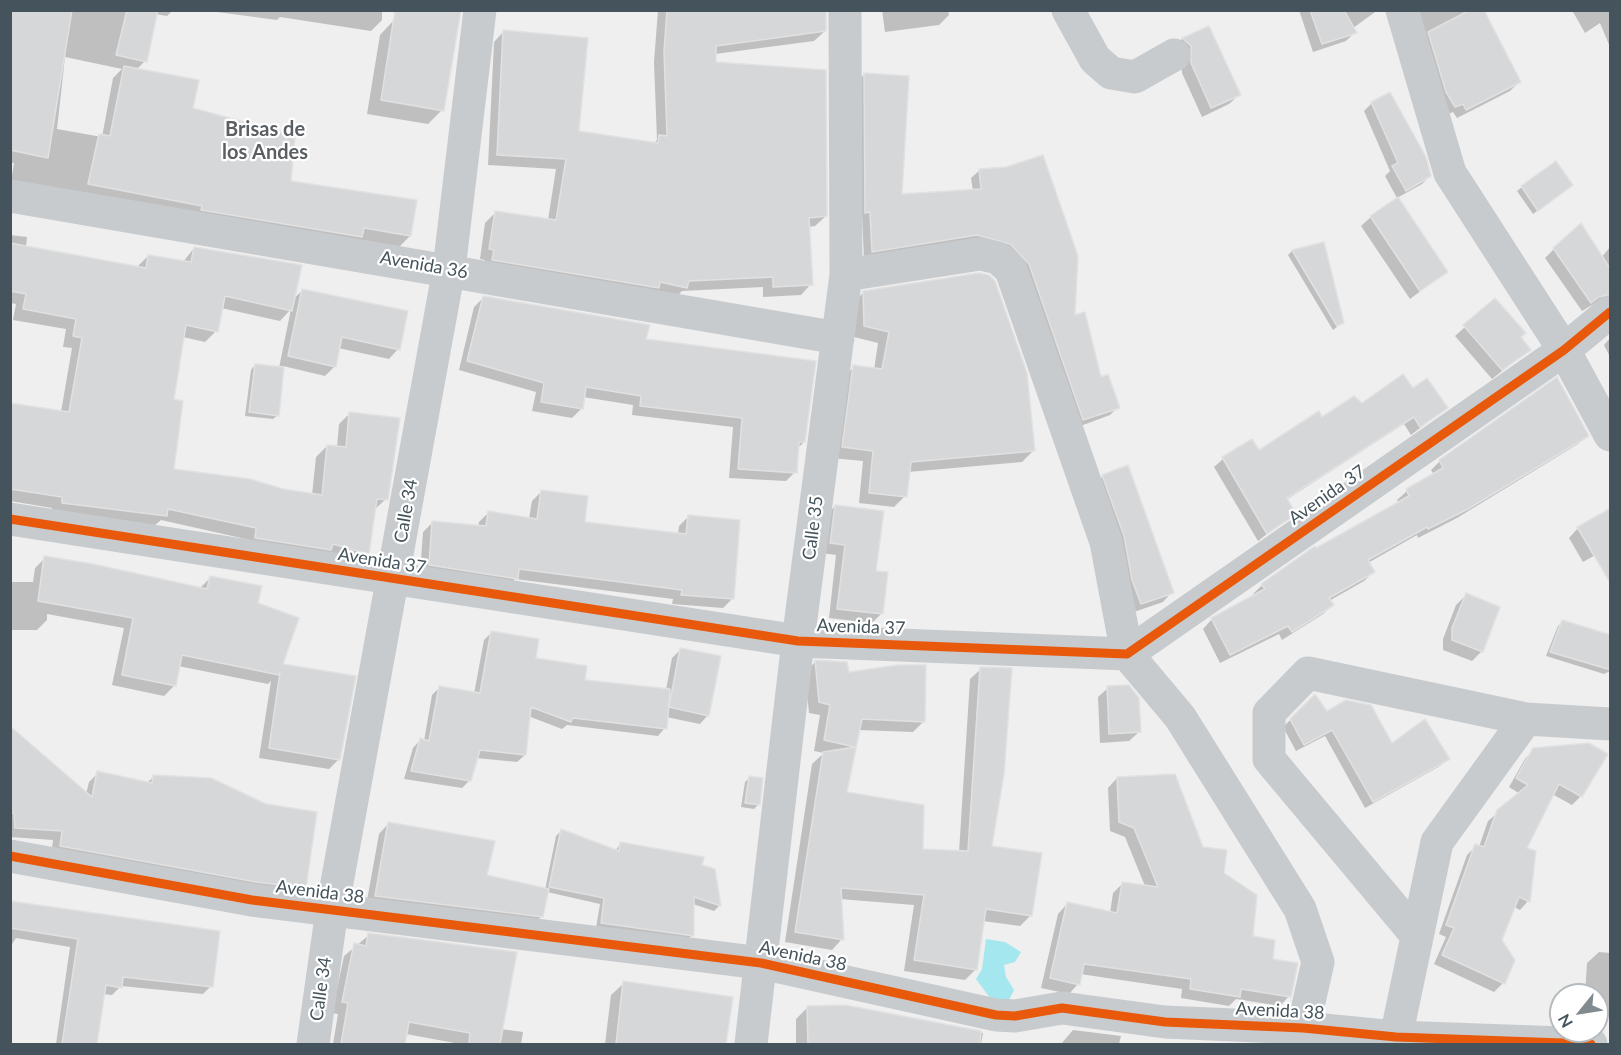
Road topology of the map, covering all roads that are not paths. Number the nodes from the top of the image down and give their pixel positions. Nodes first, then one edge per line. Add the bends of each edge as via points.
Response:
1 (480, 10) edge
2 (845, 10) edge
3 (1068, 10) edge
4 (1402, 10) edge
5 (1174, 55) dead end
6 (10, 196) edge
7 (449, 269) junction
8 (846, 275) junction
9 (1611, 312) edge
10 (838, 338) junction
11 (1564, 350) junction
12 (1611, 435) edge
13 (10, 519) edge
14 (394, 579) junction
15 (798, 641) junction
16 (1127, 654) junction
17 (1526, 719) junction
18 (1611, 724) edge
19 (10, 856) edge
20 (332, 910) junction
21 (1417, 936) junction
22 (761, 963) junction
23 (1306, 1036) edge
24 (1396, 1037) junction
25 (313, 1044) edge
26 (751, 1044) edge
27 (1591, 1044) edge

1 - 7 street, Calle 34
2 - 8 street, Calle 35
3 - 5 street via 1095,58 1111,73 1135,77
4 - 11 street via 1450,172
6 - 7 street, Avenida 36
7 - 10 street, Avenida 36
7 - 14 street, Calle 34
8 - 10 street, Calle 35
8 - 16 street via 980,254 998,258 1011,270 1106,542
9 - 11 street, Avenida 37
10 - 15 street, Calle 35
11 - 12 street
11 - 16 street, Avenida 37
13 - 14 street, Avenida 37
14 - 15 street, Avenida 37
14 - 20 street, Calle 34
15 - 16 street, Avenida 37
15 - 22 street, Calle 35
16 - 23 street via 1180,717 1300,909 1317,962
17 - 18 street
17 - 21 street via 1437,842
17 - 21 street via 1308,673 1269,713 1269,759
19 - 20 street, Avenida 38 via 252,900
20 - 22 street, Avenida 38
20 - 25 street, Calle 34
21 - 24 street
22 - 23 street, Avenida 38 via 996,1015 1062,1008
22 - 26 street, Calle 35
23 - 24 street, Avenida 38
24 - 27 street, Avenida 38

